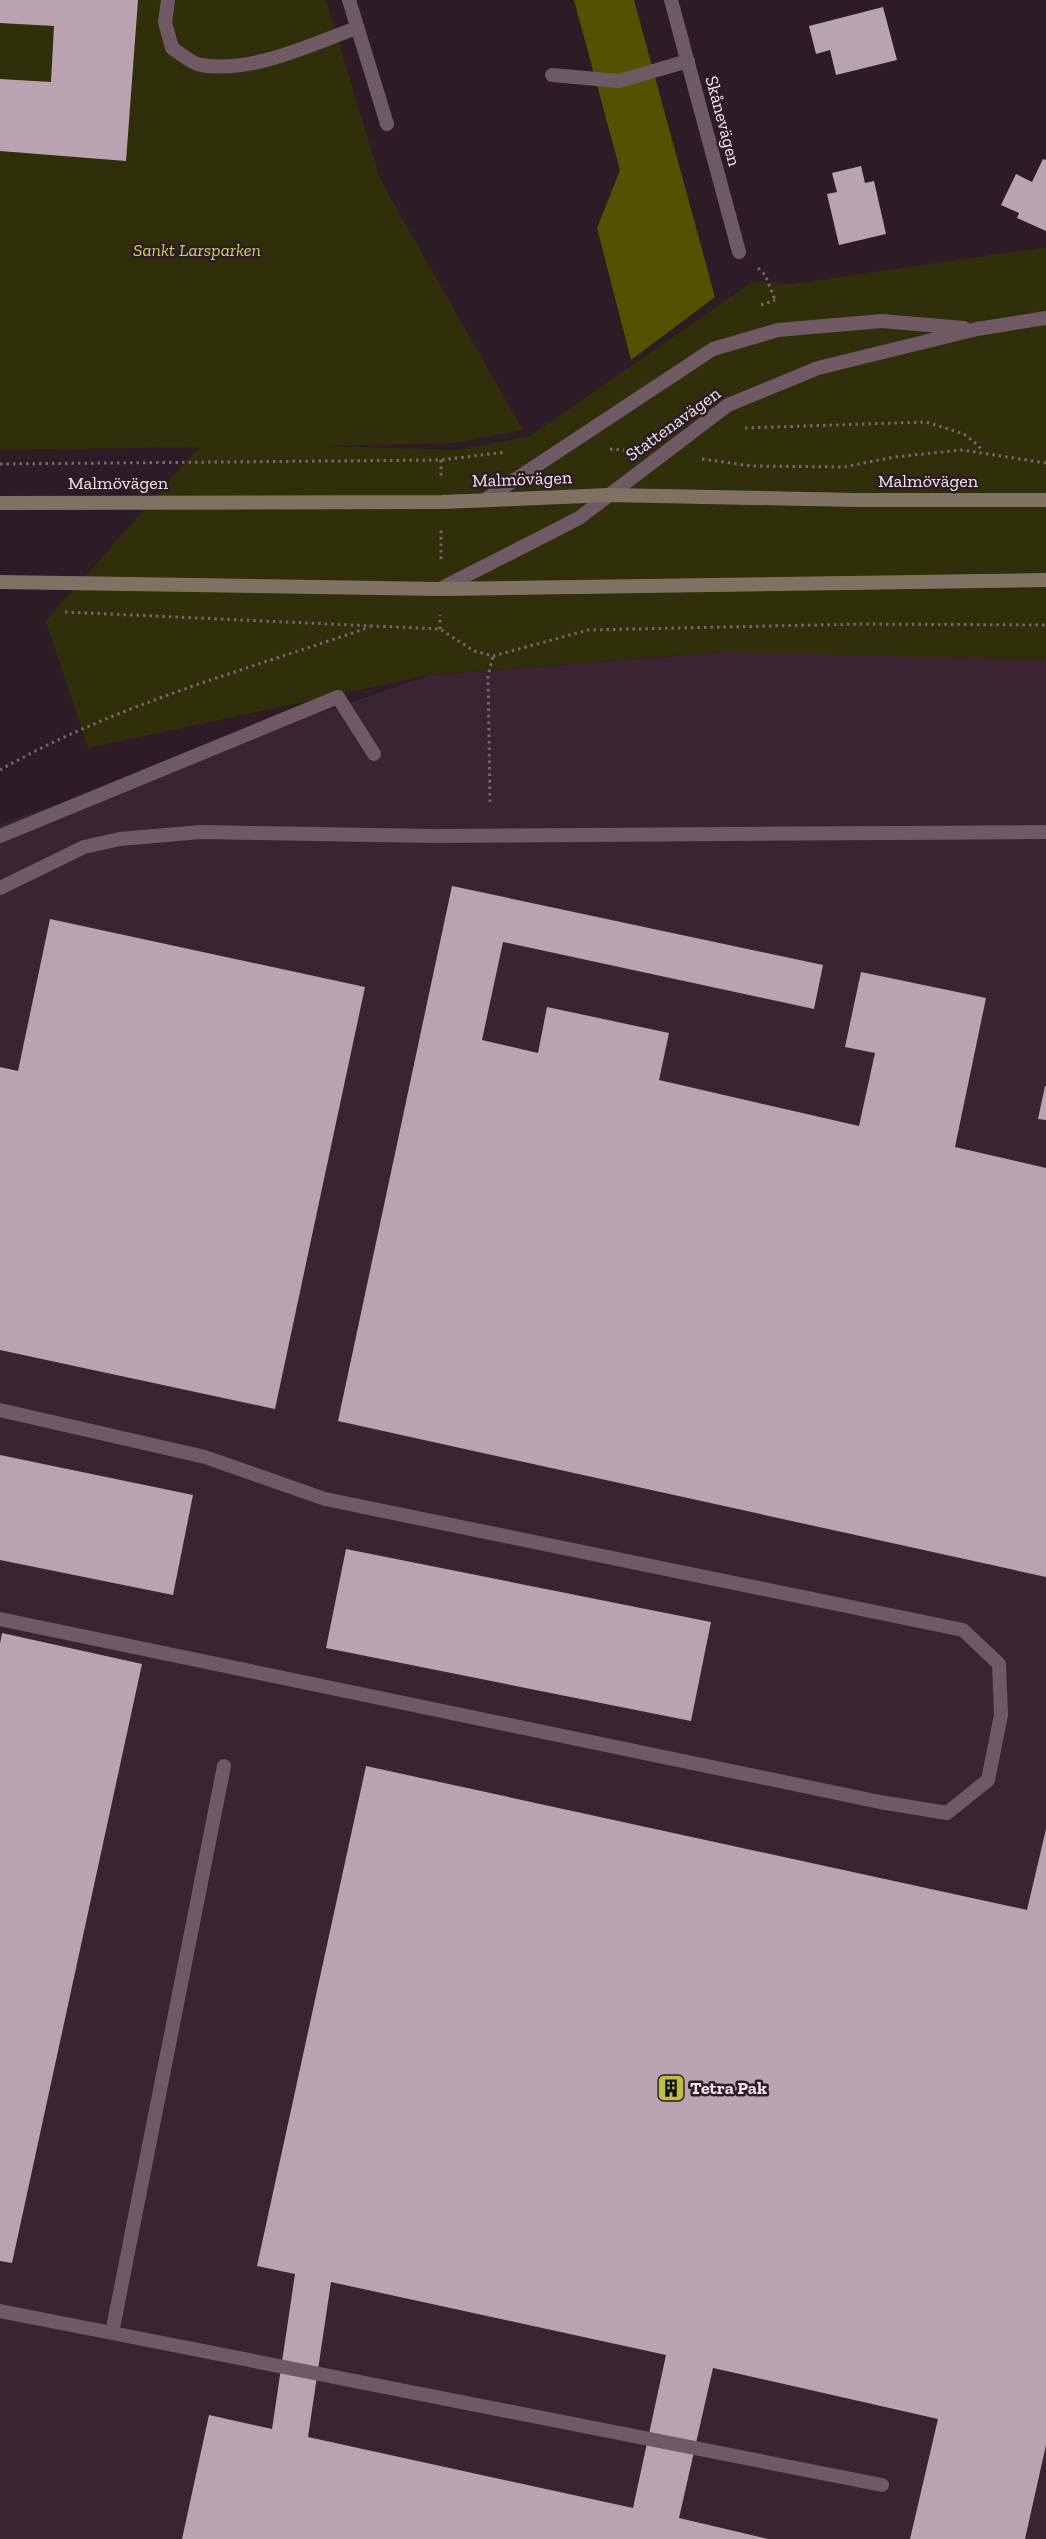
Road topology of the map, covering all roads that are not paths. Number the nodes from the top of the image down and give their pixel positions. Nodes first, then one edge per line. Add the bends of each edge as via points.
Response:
1 (168, 0) edge
2 (349, 0) edge
3 (671, 0) edge
4 (357, 28) junction
5 (688, 61) junction
6 (552, 75) dead end
7 (386, 124) dead end
8 (739, 252) road end
9 (1046, 318) edge
10 (978, 329) junction
11 (609, 495) junction
12 (486, 499) junction
13 (1046, 500) edge
14 (0, 503) edge
15 (1046, 580) edge
16 (0, 582) edge
17 (440, 589) junction
18 (374, 754) dead end
19 (1046, 832) edge
20 (0, 836) edge
21 (0, 888) edge
22 (0, 1410) edge
23 (0, 1619) edge
24 (224, 1766) dead end
25 (0, 2311) edge
26 (112, 2333) junction
27 (882, 2485) dead end

1 - 4 street via 165,22 172,48 200,65 239,66 288,53
2 - 4 street
3 - 5 street, Skånevägen
4 - 7 street
5 - 6 street via 619,80
5 - 8 street, Skånevägen
9 - 10 street, Stattenavägen
10 - 11 street, Stattenavägen via 818,368 728,405
10 - 12 street, Stattenavägen via 882,321 778,330 713,349
11 - 12 main road, Malmövägen
11 - 13 main road, Malmövägen
11 - 17 street, Stattenavägen via 580,518
12 - 14 main road, Malmövägen via 442,502
15 - 17 main road
16 - 17 main road
18 - 20 street via 338,697
19 - 21 street via 435,836 201,832 120,839 84,846
22 - 23 street via 205,1457 325,1499 963,1630 999,1664 1001,1715 988,1780 948,1813 880,1802
24 - 26 street
25 - 26 street
26 - 27 street

